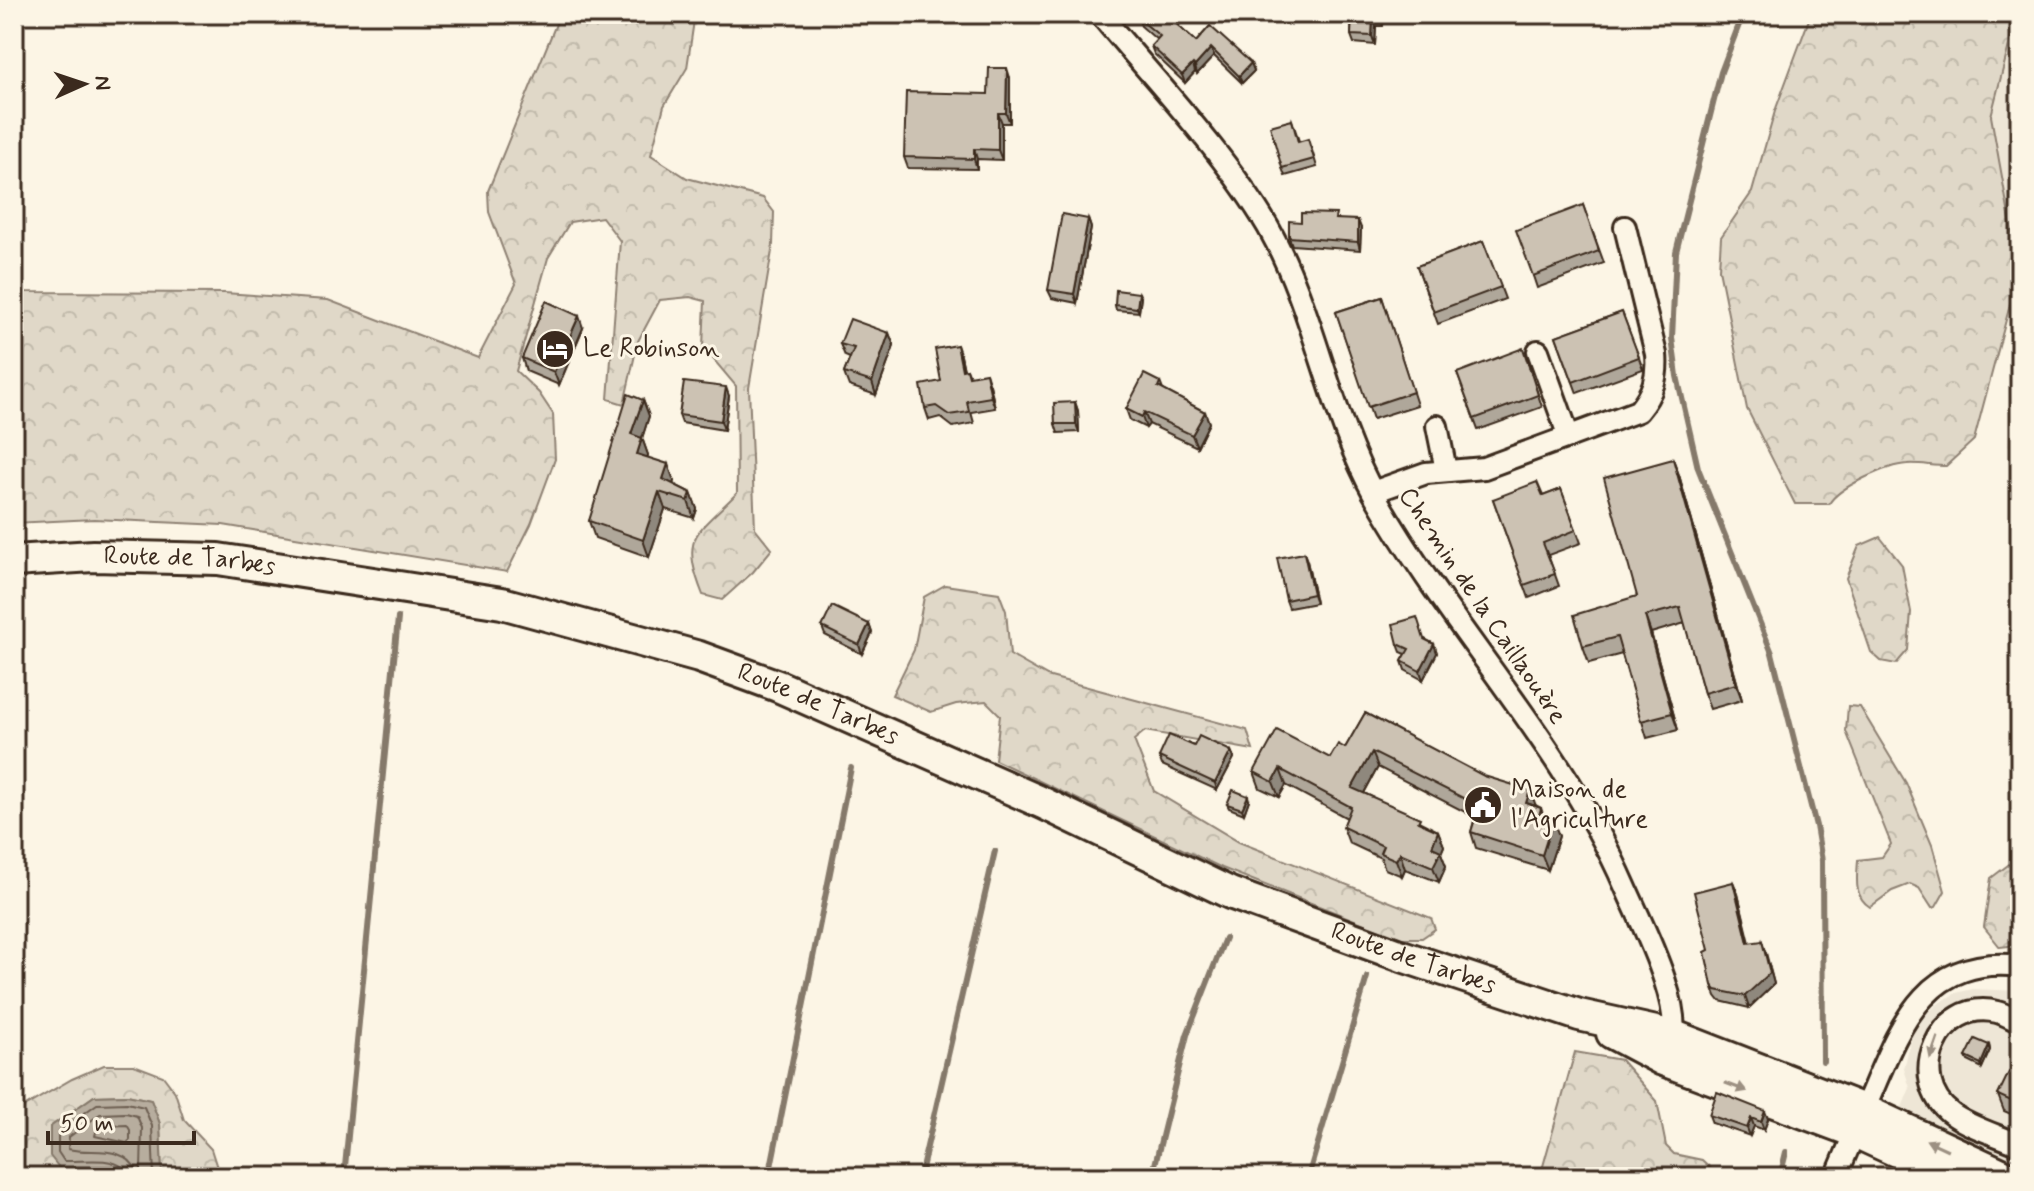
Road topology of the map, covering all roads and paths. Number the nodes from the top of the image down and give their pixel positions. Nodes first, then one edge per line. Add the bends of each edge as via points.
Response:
1 (1100, 14) edge
2 (1625, 227) dead end
3 (1538, 351) dead end
4 (1437, 426) dead end
5 (1569, 437) junction
6 (1446, 470) junction
7 (1373, 492) junction
8 (14, 561) edge
9 (2020, 966) edge
10 (1937, 985) junction
11 (1957, 1017) junction
12 (2020, 1022) edge
13 (1669, 1048) junction
14 (1860, 1121) junction
15 (2020, 1145) edge
16 (1836, 1177) edge
17 (1953, 1177) edge
18 (2008, 1177) edge

1 - 7 street, Chemin de la Caillaouère via 1216,154 1267,227 1312,326
2 - 5 street via 1656,354 1654,386 1638,411
3 - 5 street
4 - 6 street
5 - 6 street via 1484,468
6 - 7 street
7 - 13 street, Chemin de la Caillaouère via 1405,547 1595,822 1660,966 1667,990
8 - 13 main road, Route de Tarbes via 93,556 218,559 502,603 685,653 793,692 1230,893
9 - 10 street via 1980,965
10 - 11 street
10 - 14 street via 1905,1019
11 - 12 street via 1997,1012
11 -> 15 street via 1936,1037 1928,1066 1939,1101 1952,1114
13 - 14 main road, Route de Tarbes
14 - 16 street
14 - 17 main road
18 -> 14 main road

